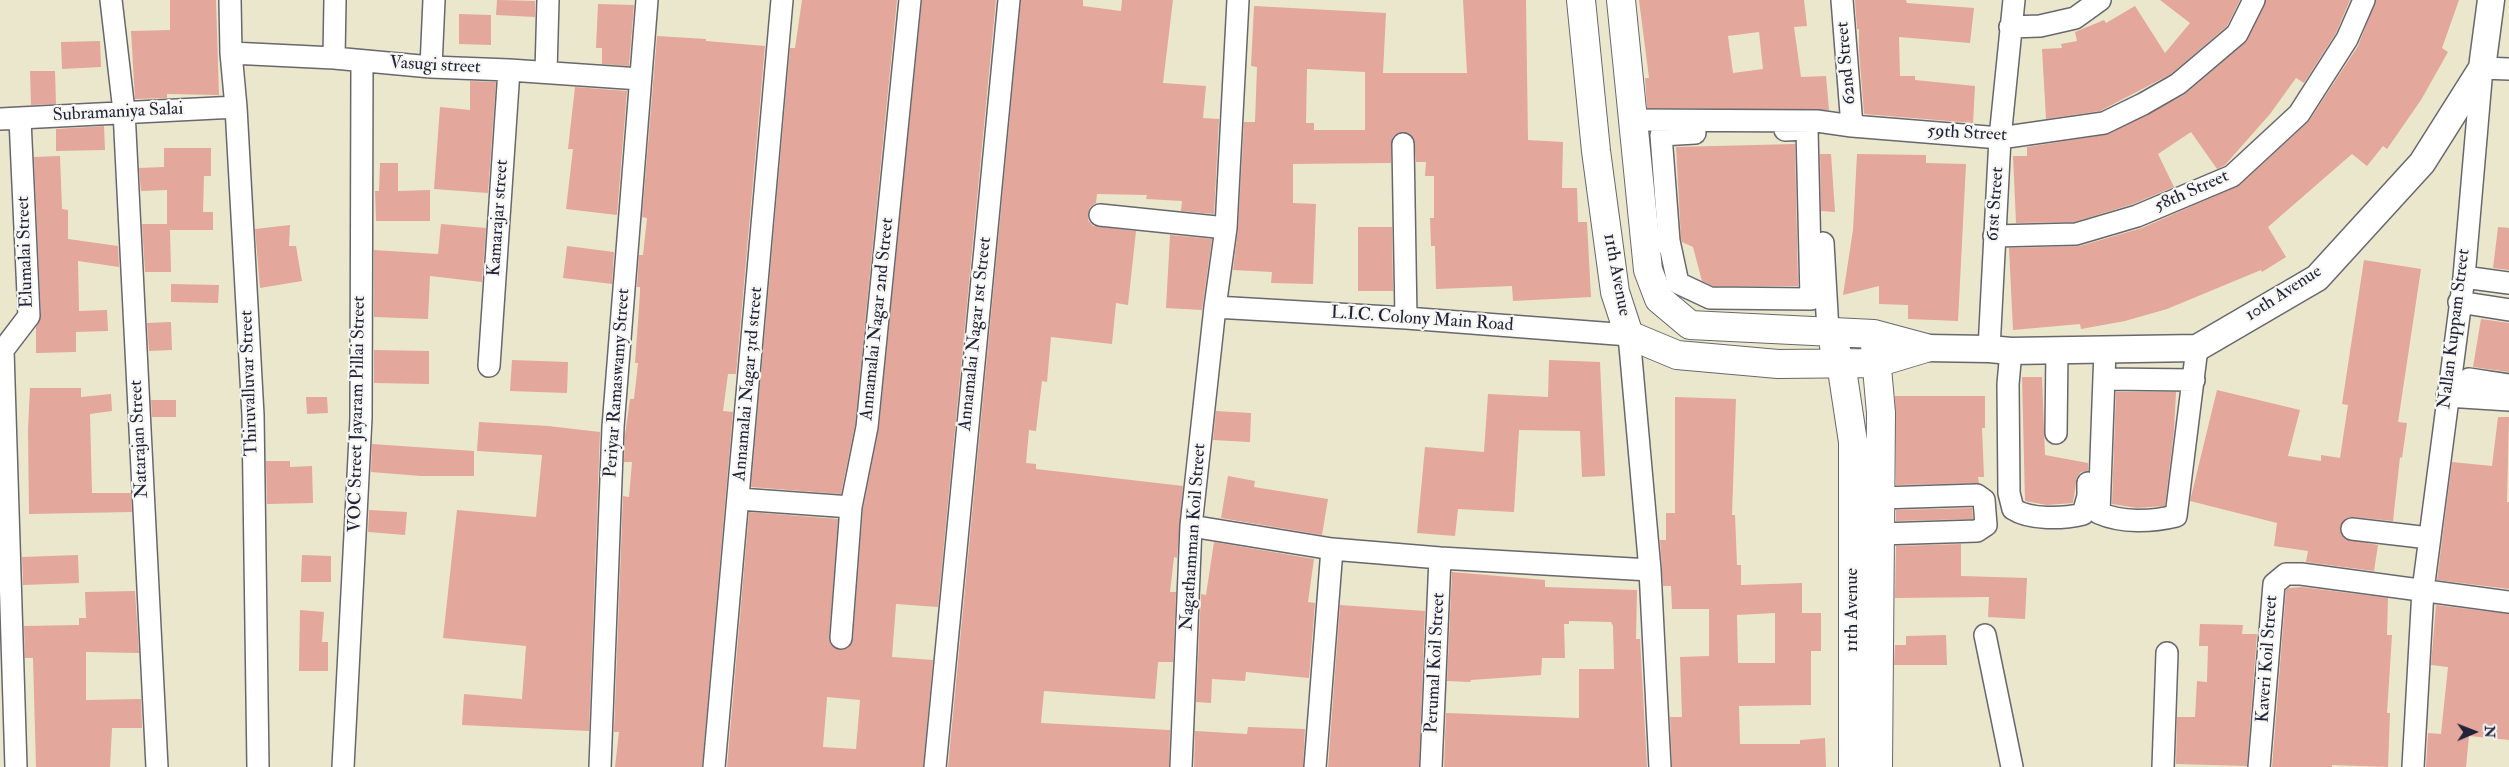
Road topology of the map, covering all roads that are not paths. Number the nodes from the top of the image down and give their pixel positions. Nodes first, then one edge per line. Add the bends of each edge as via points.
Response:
1 (111, 0) edge
2 (230, 0) edge
3 (335, 0) edge
4 (434, 0) edge
5 (548, 0) edge
6 (648, 0) edge
7 (782, 0) edge
8 (910, 0) edge
9 (1009, 0) edge
10 (1238, 0) edge
11 (1581, 0) edge
12 (1621, 0) edge
13 (1842, 0) edge
14 (2014, 0) edge
15 (2100, 0) edge
16 (2254, 0) edge
17 (2364, 0) edge
18 (2491, 0) edge
19 (2010, 27) junction
20 (231, 53) junction
21 (334, 58) junction
22 (362, 61) junction
23 (431, 67) junction
24 (2482, 68) junction
25 (2509, 69) edge
26 (509, 70) junction
27 (546, 72) junction
28 (640, 80) junction
29 (236, 107) junction
30 (124, 111) junction
31 (10, 119) edge
32 (1631, 120) junction
33 (1817, 121) junction
34 (1852, 126) junction
35 (2000, 138) junction
36 (1403, 144) dead end
37 (1100, 215) dead end
38 (1226, 228) junction
39 (1994, 236) junction
40 (1657, 242) junction
41 (2464, 277) junction
42 (2509, 283) edge
43 (2460, 302) junction
44 (1215, 307) junction
45 (2509, 310) edge
46 (1406, 318) junction
47 (1828, 331) junction
48 (1874, 334) junction
49 (1629, 335) junction
50 (1926, 348) junction
51 (2198, 348) junction
52 (2000, 350) junction
53 (2105, 350) junction
54 (2057, 351) junction
55 (1841, 363) junction
56 (1876, 363) junction
57 (489, 366) dead end
58 (2104, 379) junction
59 (2194, 380) junction
60 (2509, 385) edge
61 (2455, 396) junction
62 (2509, 400) edge
63 (2056, 434) dead end
64 (2088, 450) dead end
65 (1885, 498) junction
66 (739, 499) junction
67 (851, 507) junction
68 (1191, 526) junction
69 (2352, 529) dead end
70 (1886, 534) junction
71 (2429, 538) junction
72 (1332, 549) junction
73 (1440, 558) junction
74 (1650, 570) junction
75 (2423, 590) junction
76 (2509, 602) edge
77 (1986, 635) dead end
78 (841, 638) dead end
79 (2167, 653) dead end
80 (16, 767) edge
81 (157, 767) edge
82 (258, 767) edge
83 (344, 767) edge
84 (600, 767) edge
85 (714, 767) edge
86 (935, 767) edge
87 (1181, 767) edge
88 (1315, 767) edge
89 (1431, 767) edge
90 (1660, 767) edge
91 (1853, 767) edge
92 (1878, 767) edge
93 (2012, 767) edge
94 (2163, 767) edge
95 (2259, 767) edge
96 (2414, 767) edge

1 - 30 street, Natarajan Street
2 - 20 street, Thiruvalluvar Street
3 - 21 street
4 - 23 street
5 - 27 street
6 - 28 street, Periyar Ramaswamy Street
7 - 66 street, Annamalai Nagar 3rd street
8 - 67 street, Annamalai Nagar 2nd Street via 867,426
9 - 86 street, Annamalai Nagar 1st Street
10 - 38 street, Nagathamman Koil Street
11 - 49 main road, 11th Avenue via 1596,151 1615,292
12 - 32 main road, 11th Avenue
13 - 34 street, 62nd Street
14 - 19 street, 61st Street
15 - 19 street via 2075,18 2040,26
16 - 35 street, 59th Street via 2237,34 2178,84 2143,104 2104,122
17 - 39 street, 58th Street via 2347,39 2299,114 2232,176 2137,216 2076,234
18 - 24 street, 10th Avenue
19 - 35 street, 61st Street
20 - 21 street, Vasugi street
20 - 29 street, Thiruvalluvar Street
21 - 22 street, Vasugi street
22 - 23 street, Vasugi street
22 - 83 street, VOC Street Jayaram Pillai Street via 361,418
23 - 26 street, Vasugi street
24 - 25 street
24 - 41 street, Nallan Kuppam Street
24 - 51 street, 10th Avenue via 2422,162 2317,278
26 - 27 street, Vasugi street
26 - 57 street, Kamarajar street
27 - 28 street, Vasugi street
28 - 84 street, Periyar Ramaswamy Street via 613,427
29 - 30 street, Subramaniya Salai
29 - 82 street, Thiruvalluvar Street via 253,416
30 - 31 street, Subramaniya Salai
30 - 81 street, Natarajan Street
31 - 80 street, Elumalai Street via 29,316 3,350
32 - 33 street, 59th Street
32 - 40 main road, 11th Avenue
33 - 34 street, 59th Street
33 - 47 street
34 - 35 street, 59th Street
35 - 39 street, 61st Street
36 - 46 street
37 - 38 street
38 - 44 street, Nagathamman Koil Street
39 - 52 street, 61st Street
40 - 40 street via 1678,283 1710,298 1811,298 1807,129 1661,135
40 - 47 main road, 11th Avenue via 1648,270 1659,299 1690,325
41 - 42 street
41 - 43 street, Nallan Kuppam Street
43 - 45 street
43 - 61 street, Nallan Kuppam Street
44 - 46 street, L.I.C. Colony Main Road
44 - 68 street, Nagathamman Koil Street
46 - 49 street, L.I.C. Colony Main Road
47 - 48 main road, 11th Avenue
47 - 55 main road, 11th Avenue
48 - 50 main road, 11th Avenue
48 - 56 main road, 11th Avenue
49 - 55 main road, 11th Avenue via 1677,355 1778,364
49 - 74 street
50 - 52 street, 10th Avenue
50 - 56 main road, 11th Avenue
51 - 53 street, 10th Avenue
51 - 59 street
52 - 54 street, 10th Avenue
52 - 64 street, 61st Street via 2008,384 2008,493 2013,510 2021,515 2070,517 2083,514 2088,496
53 - 54 street, 10th Avenue
53 - 58 street
54 - 63 street
55 - 56 main road, 11th Avenue
55 - 91 main road, 11th Avenue via 1853,442
56 - 65 main road, 11th Avenue
58 - 59 street
58 - 59 street via 2099,513 2114,520 2176,516
60 - 61 street via 2468,379
61 - 62 street
61 - 71 street, Nallan Kuppam Street
65 - 70 main road, 11th Avenue
65 - 70 street via 1977,495 1984,500 1986,525 1977,531
66 - 67 street
66 - 85 street, Annamalai Nagar 3rd street
67 - 78 street, Annamalai Nagar 2nd Street
68 - 72 street
68 - 87 street, Nagathamman Koil Street
69 - 71 street
70 - 92 main road, 11th Avenue
71 - 75 street, Nallan Kuppam Street
72 - 73 street
72 - 88 street
73 - 74 street
73 - 89 street, Perumal Koil Street
74 - 90 street
75 - 76 street, Kaveri Koil Street
75 - 95 street, Kaveri Koil Street via 2301,574 2286,574 2274,584
75 - 96 street, Nallan Kuppam Street
77 - 93 street
79 - 94 street

